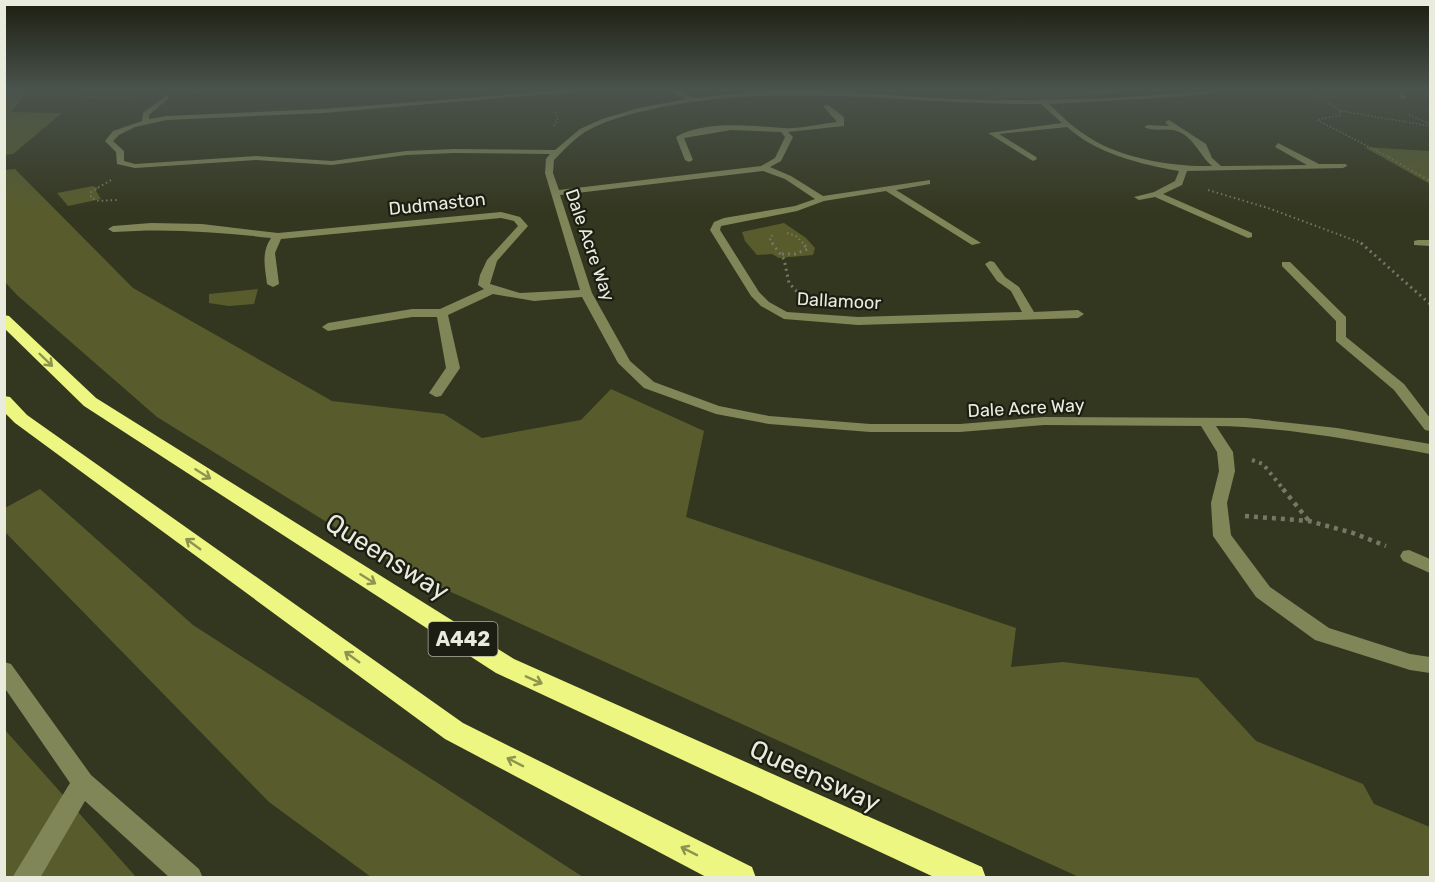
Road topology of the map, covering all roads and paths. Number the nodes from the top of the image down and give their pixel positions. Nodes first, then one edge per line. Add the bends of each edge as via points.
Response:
1 (123, 130) edge
2 (554, 130) edge
3 (589, 130) edge
4 (706, 130) edge
5 (783, 130) edge
6 (1019, 130) edge
7 (1074, 130) edge
8 (1181, 130) edge
9 (1338, 130) edge
10 (569, 141) junction
11 (1278, 145) dead end
12 (556, 152) junction
13 (1033, 159) dead end
14 (689, 160) dead end
15 (146, 166) junction
16 (1317, 166) junction
17 (1343, 166) dead end
18 (1218, 167) junction
19 (763, 168) junction
20 (1184, 169) junction
21 (1431, 181) edge
22 (927, 182) dead end
23 (890, 190) junction
24 (554, 193) junction
25 (1156, 194) junction
26 (1229, 196) dead end
27 (1139, 197) dead end
28 (117, 200) dead end
29 (822, 200) junction
30 (113, 229) dead end
31 (1248, 235) dead end
32 (278, 236) junction
33 (976, 243) dead end
34 (1418, 243) dead end
35 (1431, 243) edge
36 (782, 254) junction
37 (990, 264) dead end
38 (1286, 264) dead end
39 (273, 284) dead end
40 (492, 290) junction
41 (586, 293) junction
42 (1431, 304) edge
43 (442, 313) junction
44 (1078, 314) dead end
45 (1030, 315) junction
46 (812, 318) junction
47 (4, 319) edge
48 (328, 327) dead end
49 (436, 393) dead end
50 (4, 401) edge
51 (1204, 421) junction
52 (1431, 427) edge
53 (1431, 449) edge
54 (1225, 452) junction
55 (1220, 514) junction
56 (1309, 521) junction
57 (1409, 556) joint
58 (1431, 567) edge
59 (1431, 665) edge
60 (4, 670) edge
61 (83, 783) junction
62 (25, 878) edge
63 (190, 878) edge
64 (741, 878) edge
65 (971, 878) edge

1 - 15 street via 109,141 120,151 120,162
2 - 10 path
3 - 10 street
4 - 14 street via 680,137
5 - 19 street via 789,137 784,151
6 - 13 street via 992,133
7 - 20 street via 1115,152
8 - 18 street via 1203,146
9 - 21 path
10 - 12 street
11 - 16 street
12 - 15 street via 422,152 332,163 256,158
12 - 24 street, Dale Acre Way via 549,159
15 - 28 path via 91,192 91,198 99,201
16 - 17 street
16 - 18 street
18 - 20 street
19 - 24 street
19 - 29 street via 792,177
20 - 25 street via 1179,183
22 - 23 street
23 - 29 street
23 - 33 street
24 - 41 street, Dale Acre Way
25 - 27 street
25 - 31 street
26 - 42 path via 1364,244
29 - 46 street, Dallamoor via 727,220 717,224 715,230 765,304 784,315
30 - 32 street, Dudmaston via 202,227
32 - 39 street via 270,245 268,258
32 - 40 street, Dudmaston via 501,215 518,219 523,226 515,238 488,263 484,285
34 - 35 street
36 - 36 path via 795,254 808,249 790,233 772,235 772,244
36 - 46 path via 790,287 807,301 805,309 814,311
37 - 45 street via 1015,290
38 - 52 street via 1342,320 1340,338 1399,387
40 - 41 street via 527,297
40 - 43 street
41 - 51 street, Dale Acre Way via 625,363 649,385 716,410 769,420 870,428 960,428 1044,421
43 - 48 street via 412,313
43 - 49 street via 453,368
44 - 45 street, Dallamoor
45 - 46 street, Dallamoor via 858,321
47 -> 65 highway, Queensway / A442 via 90,402 505,666
64 -> 50 highway via 454,731 21,419
51 - 53 street, Dale Acre Way via 1337,432
51 - 54 street
54 - 55 street via 1227,471
54 - 56 path via 1263,464
55 - 56 path
55 - 59 street via 1222,536 1263,592 1322,634
56 - 57 path via 1353,533
57 - 58 street
60 - 61 street
61 - 62 street
61 - 63 street

